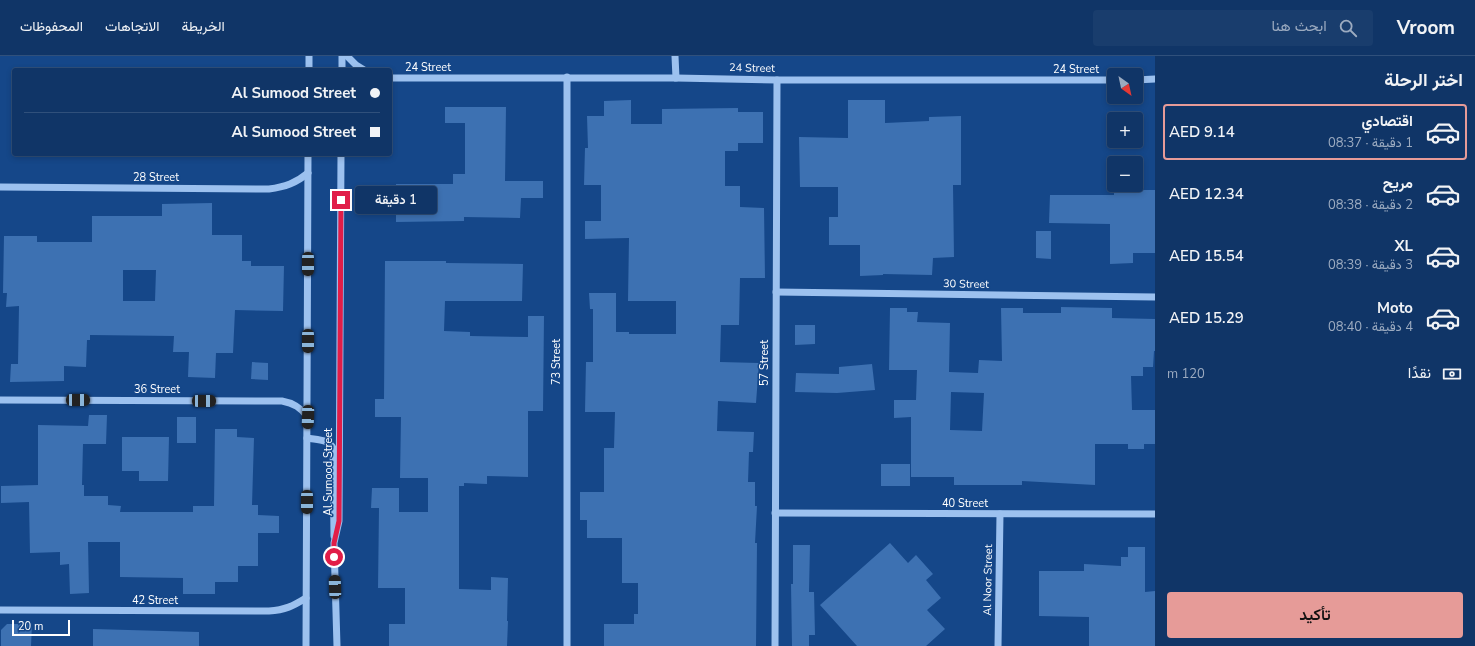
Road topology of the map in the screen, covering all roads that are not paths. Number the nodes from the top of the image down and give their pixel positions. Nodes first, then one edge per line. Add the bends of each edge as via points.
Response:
1 (309, 56) edge
2 (342, 56) edge
3 (347, 56) edge
4 (676, 56) edge
5 (309, 68) edge
6 (342, 68) edge
7 (361, 68) edge
8 (567, 77) junction
9 (392, 78) edge
10 (676, 78) junction
11 (777, 80) junction
12 (1107, 80) edge
13 (1143, 80) edge
14 (1155, 80) edge
15 (308, 156) edge
16 (341, 156) edge
17 (308, 173) junction
18 (0, 187) edge
19 (776, 292) junction
20 (1155, 297) edge
21 (0, 400) edge
22 (308, 417) junction
23 (307, 438) junction
24 (774, 513) junction
25 (1000, 514) junction
26 (1155, 514) edge
27 (334, 543) junction
28 (306, 598) junction
29 (0, 610) edge
30 (306, 646) edge
31 (337, 646) edge
32 (566, 646) edge
33 (775, 646) edge
34 (998, 646) edge

1 - 5 street
2 - 6 street
3 - 7 street
4 - 10 street
8 - 9 street, 24 Street
8 - 10 street, 24 Street
8 - 32 street, 73 Street
10 - 11 street, 24 Street
11 - 12 street, 24 Street
11 - 19 street, 57 Street
13 - 14 street
15 - 17 street, Al Sumood Street
16 - 27 street, Al Sumood Street via 339,521
17 - 18 street, 28 Street via 292,184 269,189
17 - 22 street, Al Sumood Street
19 - 20 street, 30 Street
19 - 24 street, 57 Street
21 - 22 street, 36 Street via 282,401 297,406
22 - 23 street, Al Sumood Street
23 - 27 street via 327,442 333,448
23 - 28 street, Al Sumood Street
24 - 25 street, 40 Street
24 - 33 street, 57 Street
25 - 26 street, 40 Street
25 - 34 street, Al Noor Street
27 - 31 street, Al Sumood Street
28 - 29 street, 42 Street via 292,607 269,611
28 - 30 street, Al Sumood Street

